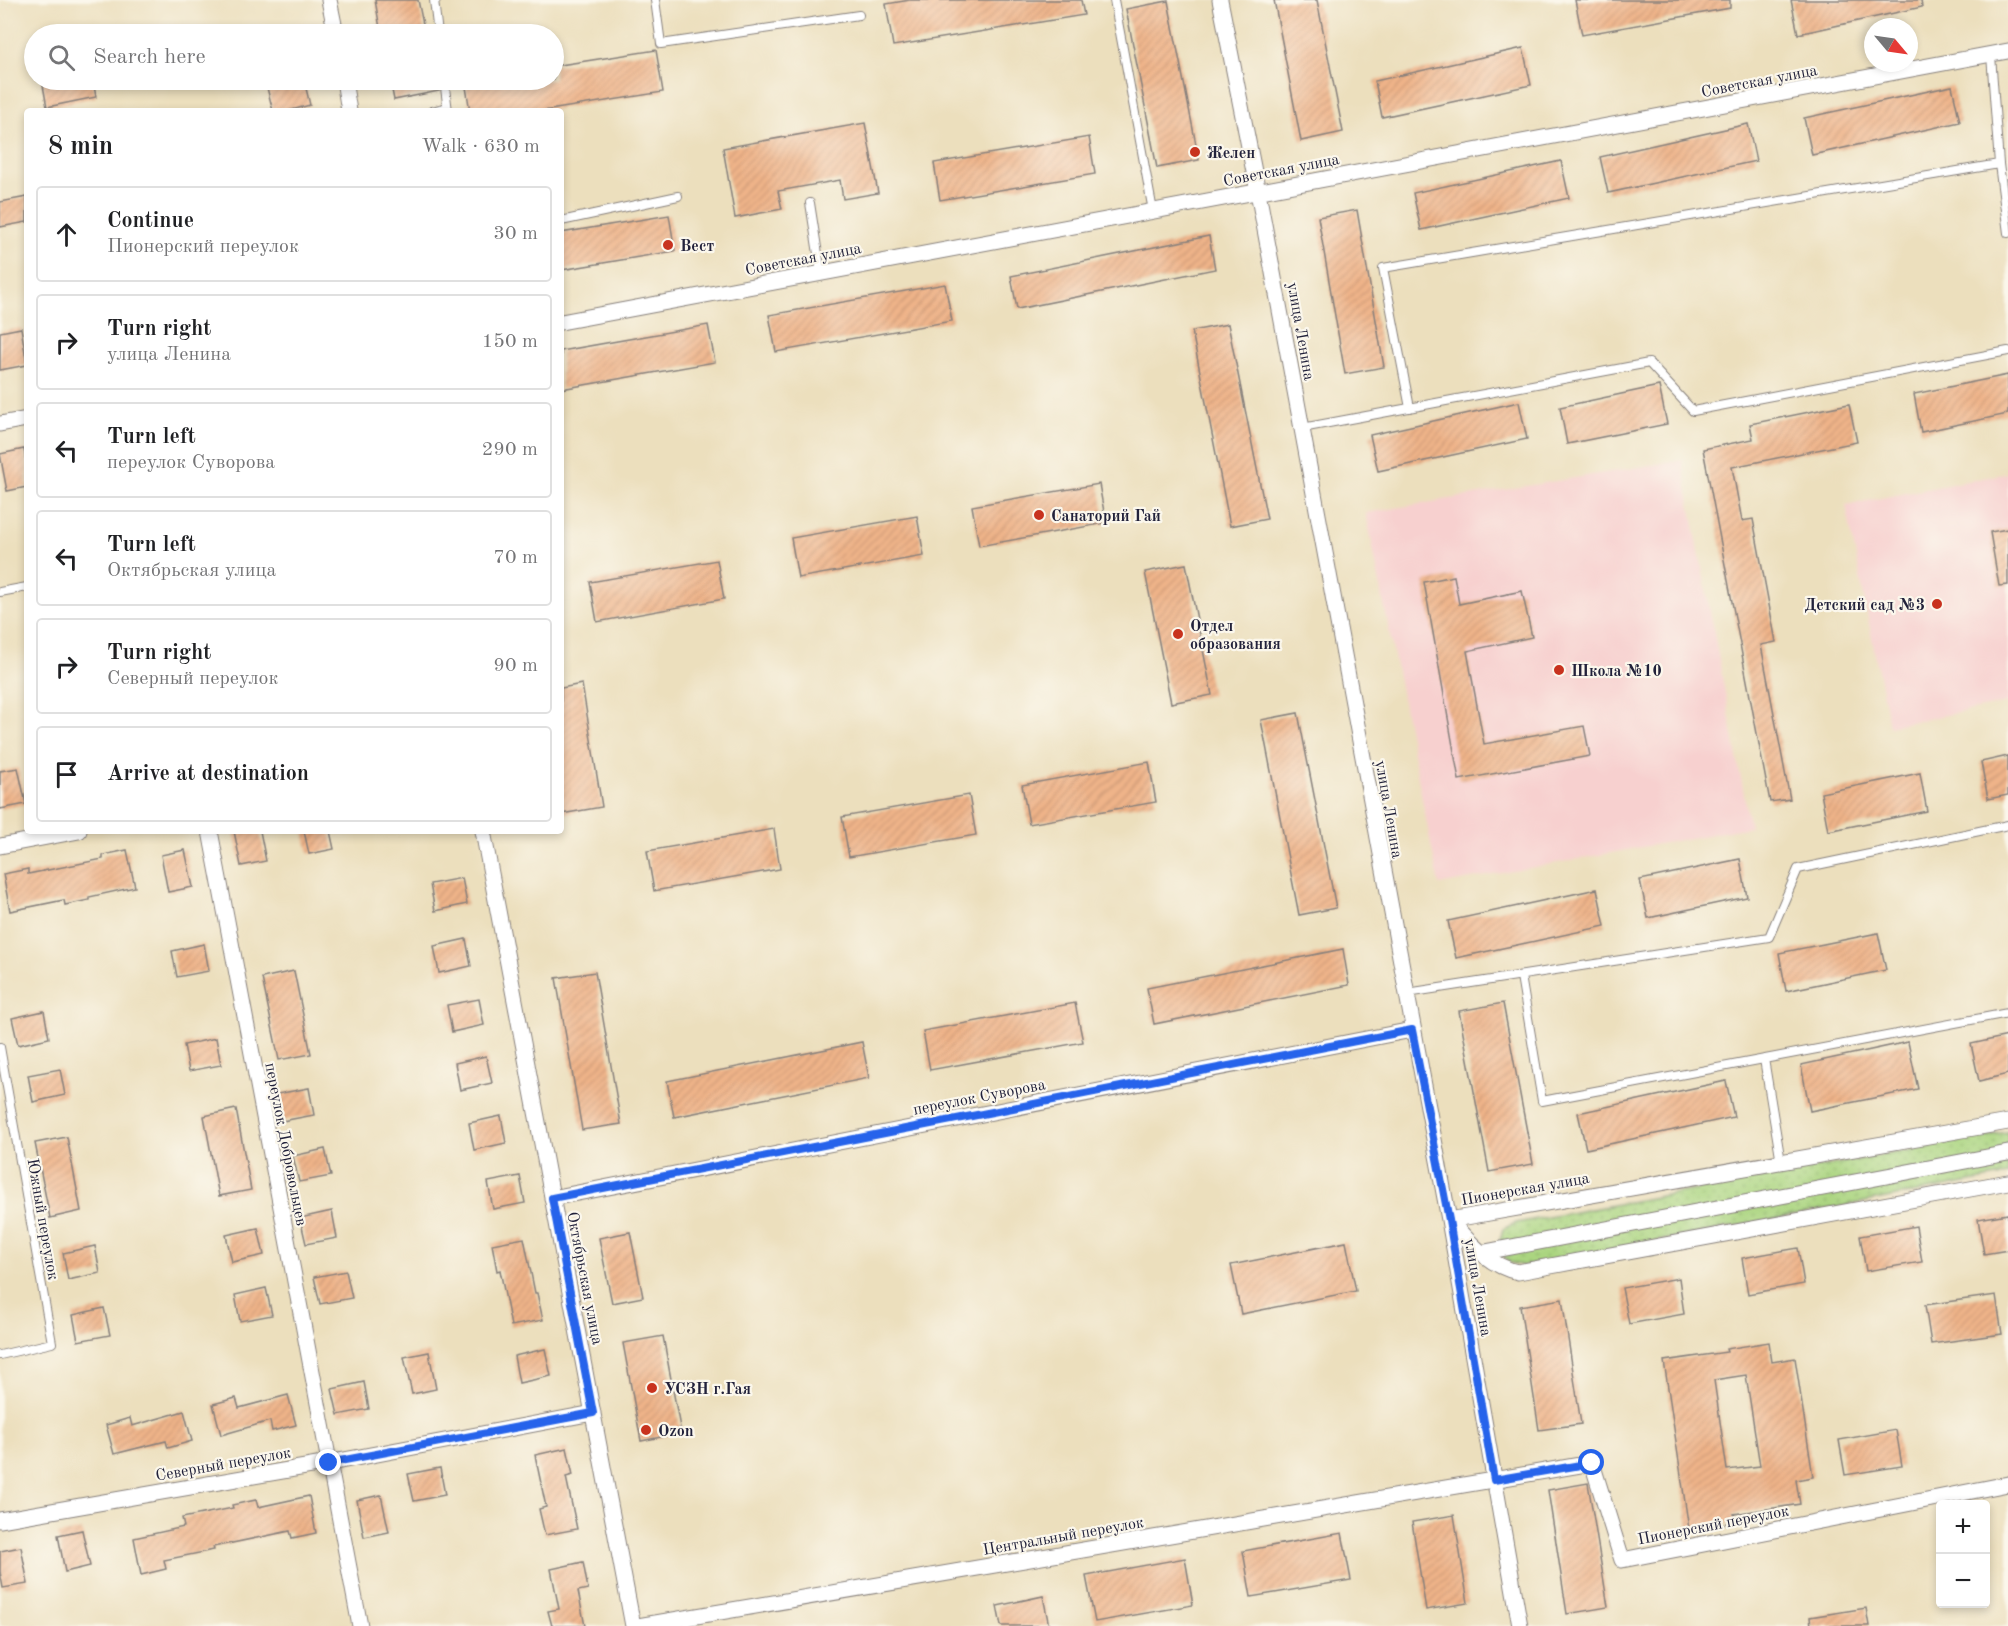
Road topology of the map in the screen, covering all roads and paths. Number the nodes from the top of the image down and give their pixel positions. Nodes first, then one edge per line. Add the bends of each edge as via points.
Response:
1 (329, 0) edge
2 (436, 0) edge
3 (655, 0) edge
4 (1114, 0) edge
5 (1221, 0) edge
6 (859, 15) dead end
7 (334, 24) edge
8 (437, 24) edge
9 (2008, 51) edge
10 (1991, 55) junction
11 (346, 90) edge
12 (445, 90) edge
13 (349, 108) edge
14 (447, 108) edge
15 (1999, 164) junction
16 (1258, 192) junction
17 (678, 196) dead end
18 (810, 203) dead end
19 (1153, 211) junction
20 (564, 220) edge
21 (2008, 233) edge
22 (821, 273) junction
23 (564, 321) edge
24 (2008, 351) edge
25 (1410, 408) junction
26 (24, 419) edge
27 (0, 423) edge
28 (1302, 428) junction
29 (24, 588) edge
30 (0, 592) edge
31 (2008, 825) edge
32 (63, 834) edge
33 (211, 834) edge
34 (484, 834) edge
35 (0, 846) edge
36 (1521, 976) junction
37 (1406, 994) junction
38 (2008, 1012) edge
39 (1412, 1030) junction
40 (0, 1047) edge
41 (1764, 1059) junction
42 (2008, 1122) edge
43 (2008, 1153) edge
44 (1781, 1162) junction
45 (2008, 1182) edge
46 (552, 1198) junction
47 (1449, 1220) junction
48 (1480, 1253) junction
49 (0, 1355) edge
50 (593, 1413) junction
51 (329, 1463) junction
52 (1494, 1480) junction
53 (2008, 1484) edge
54 (0, 1520) edge
55 (360, 1626) edge
56 (633, 1626) edge
57 (638, 1626) edge
58 (1520, 1626) edge

1 - 7 street
2 - 8 lane
3 - 6 lane via 661,44
4 - 19 lane
5 - 16 street, улица Ленина
9 - 10 street, Советская улица
10 - 15 lane
10 - 16 street, Советская улица
11 - 13 street
12 - 14 lane
15 - 21 lane
15 - 25 lane via 1383,268
16 - 19 street, Советская улица
16 - 28 street, улица Ленина
17 - 20 lane
18 - 22 lane
19 - 22 street, Советская улица
22 - 23 street, Советская улица
24 - 25 lane via 1693,411 1649,363
25 - 28 lane
26 - 27 street
28 - 37 street, улица Ленина
29 - 30 lane
31 - 36 lane via 1798,869 1768,937
32 - 35 street
33 - 51 street, переулок Добровольцев
34 - 46 street, Октябрьская улица
36 - 37 lane
36 - 41 lane via 1542,1101
37 - 39 street, улица Ленина
38 - 41 lane
39 - 46 street, переулок Суворова
39 - 47 street, улица Ленина
40 - 49 lane, Южный переулок via 52,1342
41 - 44 lane
42 - 44 street, Пионерская улица
43 - 48 street
44 - 47 street, Пионерская улица
45 - 48 street, Пионерская улица via 1518,1272
46 - 50 street, Октябрьская улица
47 - 48 street, Пионерская улица
47 - 52 street, улица Ленина
50 - 51 street, Северный переулок
50 - 56 street, Октябрьская улица
51 - 54 street, Северный переулок
51 - 55 street, переулок Добровольцев
52 - 53 street, Пионерский переулок via 1592,1463 1622,1560
52 - 57 street, Центральный переулок
52 - 58 street, улица Ленина

